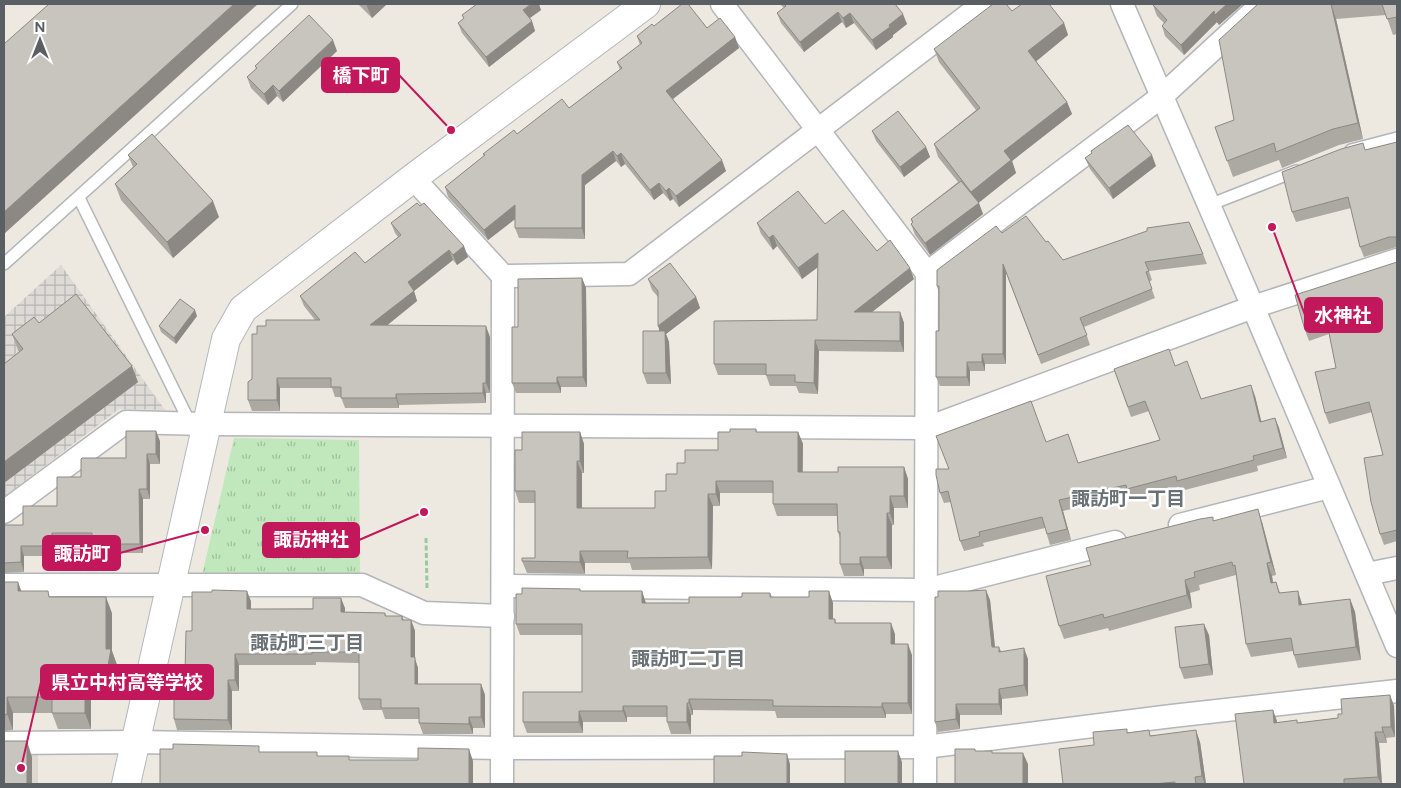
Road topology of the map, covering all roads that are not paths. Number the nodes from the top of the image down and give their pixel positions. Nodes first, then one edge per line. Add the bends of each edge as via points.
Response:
1 (292, 4) edge
2 (646, 4) edge
3 (722, 4) edge
4 (983, 4) edge
5 (1122, 4) edge
6 (1262, 4) edge
7 (1161, 97) junction
8 (819, 131) junction
9 (1397, 138) edge
10 (1342, 152) edge
11 (1307, 166) edge
12 (413, 178) junction
13 (79, 198) junction
14 (1209, 205) junction
15 (1397, 260) edge
16 (4, 264) edge
17 (928, 273) junction
18 (503, 276) junction
19 (1253, 307) junction
20 (198, 424) junction
21 (503, 425) junction
22 (927, 428) junction
23 (1330, 487) junction
24 (4, 512) edge
25 (1397, 568) edge
26 (1366, 574) junction
27 (4, 585) edge
28 (171, 585) junction
29 (503, 586) junction
30 (926, 590) junction
31 (503, 616) junction
32 (1397, 646) edge
33 (1397, 691) edge
34 (136, 742) junction
35 (4, 743) edge
36 (925, 747) junction
37 (502, 748) junction
38 (126, 784) edge
39 (502, 784) edge
40 (925, 784) edge

1 - 13 lane
2 - 12 street
3 - 8 street
4 - 8 street
5 - 7 street
6 - 7 street
7 - 14 street
7 - 17 street
8 - 17 street
8 - 18 street via 629,274
9 - 10 lane
11 - 14 lane
12 - 18 street
12 - 20 street via 243,309 226,339
13 - 16 lane
13 - 20 lane
14 - 19 street
15 - 19 street
17 - 22 street
18 - 21 street
19 - 22 street
19 - 23 street
20 - 21 street
20 - 24 street via 126,422
20 - 28 street
21 - 22 street
21 - 29 street
22 - 30 street
23 - 26 street
23 - 30 street
25 - 26 street
26 - 32 street
27 - 28 street
28 - 31 street via 362,585 424,614
28 - 34 street
29 - 30 street
29 - 31 street
30 - 36 street
31 - 37 street
33 - 36 street
34 - 35 street
34 - 37 street
34 - 38 street
36 - 37 street
36 - 40 street
37 - 39 street

